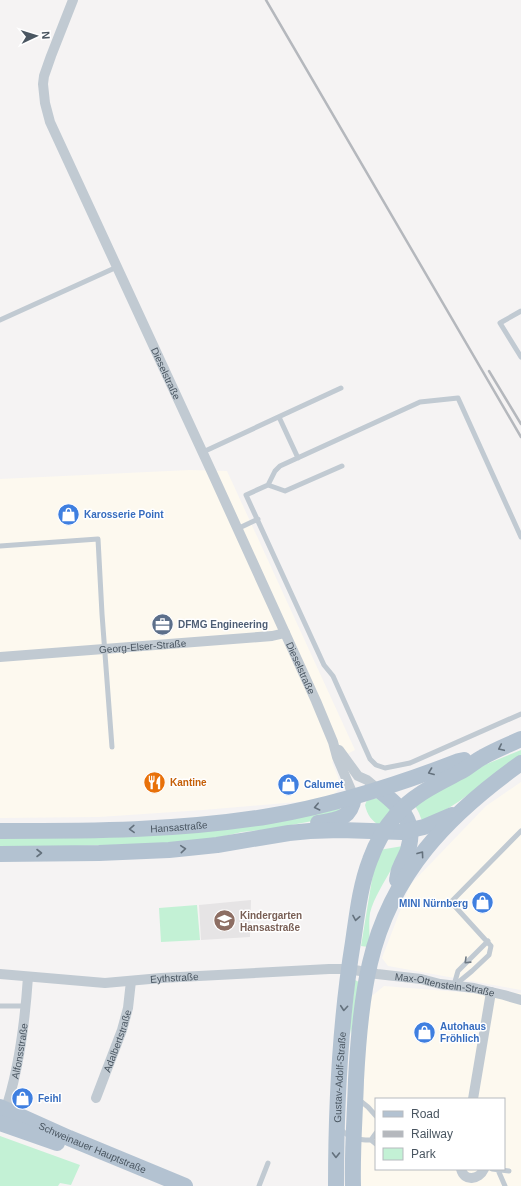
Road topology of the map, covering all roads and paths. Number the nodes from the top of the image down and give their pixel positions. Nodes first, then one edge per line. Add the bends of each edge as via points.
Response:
1 (73, 0) edge
2 (117, 267) junction
3 (521, 311) edge
4 (0, 320) edge
5 (521, 357) edge
6 (341, 388) dead end
7 (279, 417) junction
8 (203, 452) junction
9 (298, 458) junction
10 (342, 466) dead end
11 (268, 485) junction
12 (258, 519) junction
13 (237, 528) junction
14 (521, 537) edge
15 (0, 546) edge
16 (285, 633) junction
17 (104, 649) junction
18 (0, 657) edge
19 (521, 714) edge
20 (521, 739) edge
21 (333, 742) junction
22 (112, 748) dead end
23 (481, 757) junction
24 (521, 763) edge
25 (358, 776) junction
26 (379, 790) junction
27 (354, 797) junction
28 (463, 808) junction
29 (401, 809) junction
30 (0, 831) edge
31 (364, 831) junction
32 (410, 831) junction
33 (521, 831) edge
34 (383, 832) junction
35 (288, 833) junction
36 (0, 854) edge
37 (370, 859) junction
38 (393, 899) junction
39 (489, 944) junction
40 (348, 969) junction
41 (367, 973) junction
42 (0, 974) edge
43 (28, 977) junction
44 (131, 982) junction
45 (454, 986) junction
46 (491, 992) junction
47 (521, 1000) edge
48 (0, 1006) edge
49 (26, 1006) junction
50 (356, 1097) junction
51 (96, 1098) dead end
52 (473, 1098) edge
53 (375, 1115) edge
54 (2, 1116) edge
55 (337, 1124) junction
56 (375, 1134) edge
57 (354, 1139) junction
58 (371, 1140) junction
59 (375, 1143) edge
60 (268, 1163) dead end
61 (461, 1170) edge
62 (484, 1170) edge
63 (498, 1170) joint
64 (509, 1172) dead end
65 (159, 1186) edge
66 (185, 1186) edge
67 (259, 1186) edge
68 (336, 1186) edge
69 (353, 1186) edge
70 (505, 1186) edge

1 - 2 street, Dieselstraße via 46,71 43,84 45,103 50,122
2 - 4 lane
2 - 8 street, Dieselstraße
3 - 5 lane via 500,323
6 - 7 lane
7 - 8 lane
7 - 9 lane
8 - 13 street, Dieselstraße
9 - 11 lane via 280,466
9 - 14 lane via 420,402 458,398
10 - 11 lane via 285,492
11 - 12 lane via 246,495
12 - 13 lane
12 - 19 lane via 324,665 333,676 370,759 376,765 385,768 410,763
13 - 16 street, Dieselstraße
15 - 17 lane via 98,539
16 - 17 street, Georg-Elser-Straße
16 - 21 street, Dieselstraße
17 - 18 street, Georg-Elser-Straße
17 - 22 lane
20 -> 23 main road, Gustav-Adolf-Straße
21 - 25 street, Dieselstraße
21 - 27 street, Dieselstraße
23 -> 26 main road, Gustav-Adolf-Straße via 459,761
23 - 29 main road, Gustav-Adolf-Straße via 462,771 426,790
24 - 28 main road, Gustav-Adolf-Straße
25 - 26 street, Dieselstraße
25 - 27 street via 358,788
26 - 27 main road, Hansastraße
26 - 29 main road, Gustav-Adolf-Straße
27 -> 30 main road, Hansastraße via 271,816 199,825 118,830
27 - 31 main road
27 - 35 main road via 352,808 345,816
28 - 32 main road via 435,823
38 -> 28 main road, Gustav-Adolf-Straße via 428,845
29 - 32 main road, Gustav-Adolf-Straße
29 - 34 main road, Gustav-Adolf-Straße
31 - 34 main road
31 - 35 main road
31 - 37 main road
32 - 34 main road
32 - 38 main road, Gustav-Adolf-Straße via 408,850 400,867
33 - 39 lane via 451,902
34 - 37 main road, Gustav-Adolf-Straße
36 -> 35 main road via 157,851 217,845
37 -> 40 main road, Gustav-Adolf-Straße via 362,888
38 - 41 main road, Gustav-Adolf-Straße
39 -> 45 lane via 458,971
39 - 45 lane via 489,955
40 - 41 street
40 - 44 street, Eythstraße
40 -> 55 main road, Gustav-Adolf-Straße
41 - 45 street, Max-Ottenstein-Straße via 421,979
41 - 50 main road, Gustav-Adolf-Straße via 360,1023
42 - 43 street, Eythstraße
43 - 44 street, Eythstraße via 105,983
43 - 49 street, Alfonsstraße
44 - 51 street, Adalbertstraße via 122,1030
45 - 46 street, Max-Ottenstein-Straße
46 - 47 street, Max-Ottenstein-Straße
46 - 52 street
48 - 49 lane
49 - 54 street, Alfonsstraße via 12,1088
50 - 53 lane
50 - 57 main road, Gustav-Adolf-Straße
54 - 65 main road, Schweinauer Hauptstraße
54 - 66 main road, Schweinauer Hauptstraße
55 - 57 lane
55 -> 68 main road, Gustav-Adolf-Straße
56 - 58 lane
57 - 58 lane
57 - 69 main road, Gustav-Adolf-Straße
58 - 59 lane
60 - 67 lane
61 - 62 street via 464,1175 471,1178 479,1177
63 - 64 lane
63 - 70 lane

